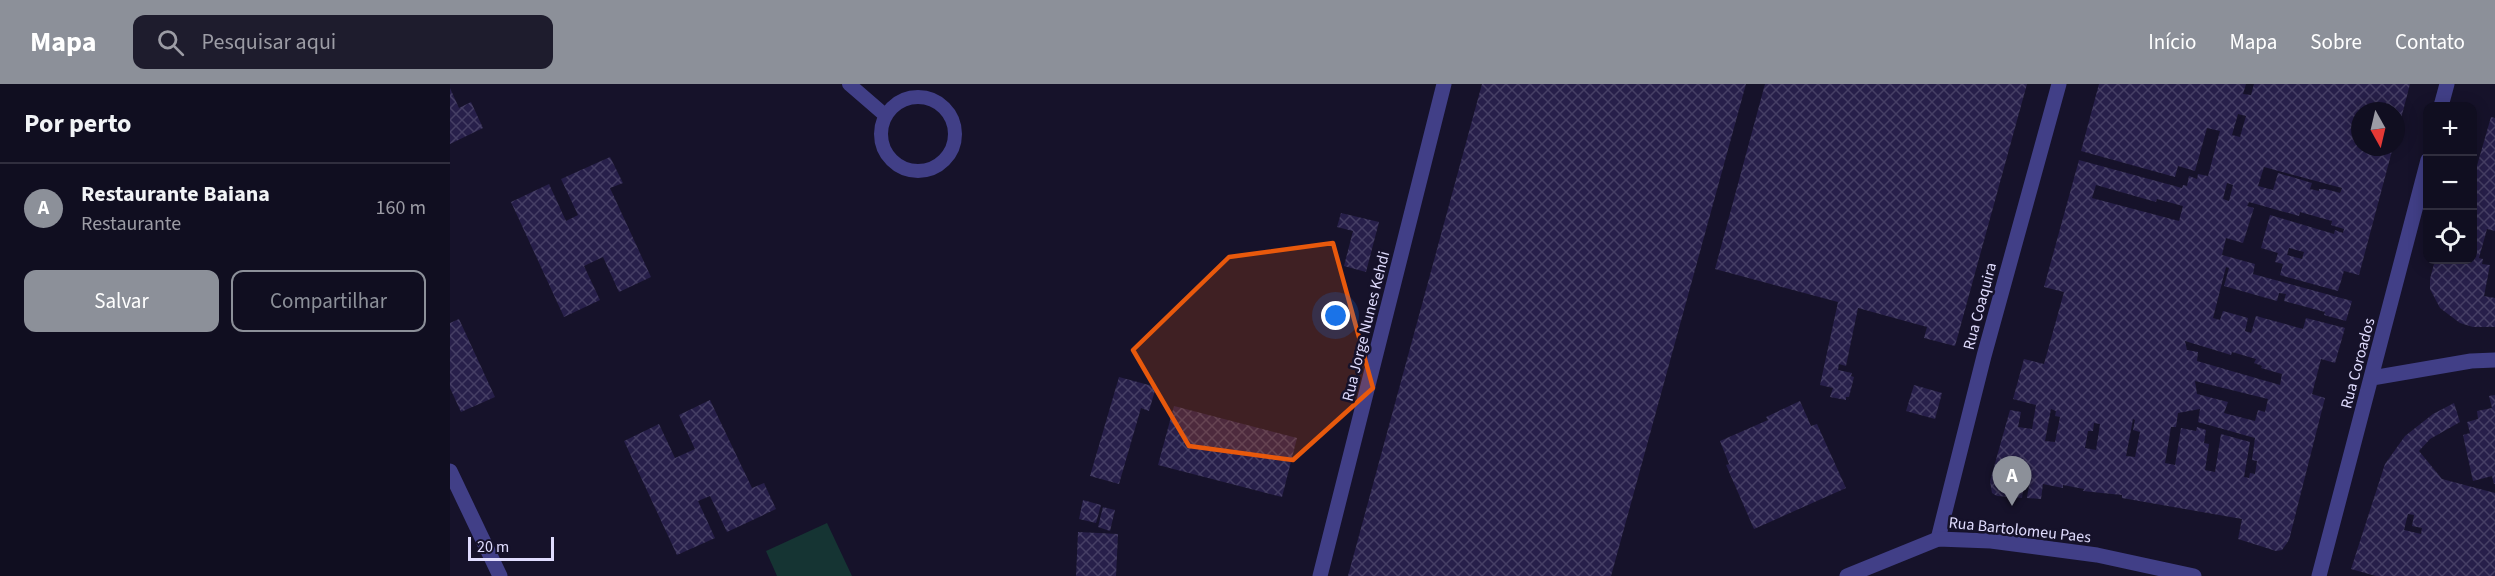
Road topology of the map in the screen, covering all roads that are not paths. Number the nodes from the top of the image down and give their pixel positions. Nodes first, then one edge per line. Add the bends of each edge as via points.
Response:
1 (849, 84) edge
2 (1444, 84) edge
3 (2059, 84) edge
4 (2447, 84) edge
5 (2442, 102) edge
6 (886, 116) junction
7 (2423, 176) edge
8 (2495, 360) edge
9 (2372, 378) junction
10 (450, 471) edge
11 (1938, 539) junction
12 (500, 576) edge
13 (1320, 576) edge
14 (1847, 576) edge
15 (2194, 576) edge
16 (2319, 576) edge

1 - 6 lane
2 - 13 street, Rua Jorge Nunes Kehdi
3 - 11 street, Rua Coaquira
4 - 5 street
6 - 6 lane via 882,128 884,147 894,162 905,169 931,169 950,153 955,141 953,122 942,106 931,99 906,100
7 - 9 street, Rua Coroados
8 - 9 street
9 - 16 street, Rua Coroados
10 - 12 street
11 - 14 street, Rua Bartolomeu Paes
11 - 15 street, Rua Bartolomeu Paes via 1991,541 2097,555

